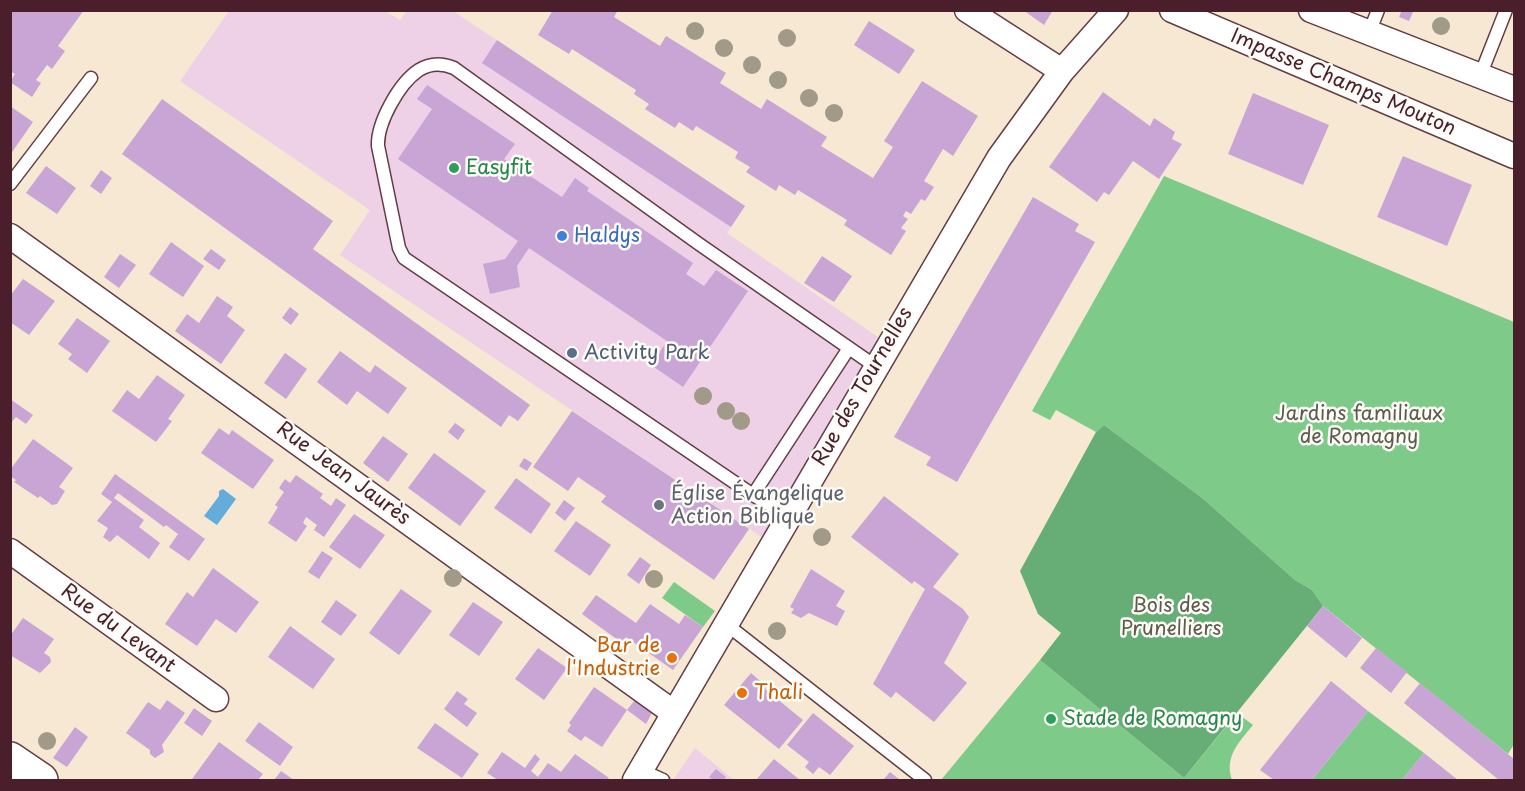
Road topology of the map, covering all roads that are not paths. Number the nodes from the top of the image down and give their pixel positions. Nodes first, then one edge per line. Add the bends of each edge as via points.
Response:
1 (968, 10) edge
2 (1116, 10) edge
3 (1172, 10) edge
4 (1311, 10) edge
5 (1378, 10) edge
6 (1506, 10) edge
7 (1369, 33) junction
8 (1062, 71) junction
9 (1480, 76) junction
10 (91, 78) dead end
11 (1515, 89) edge
12 (1515, 156) edge
13 (10, 184) edge
14 (10, 236) edge
15 (849, 348) junction
16 (875, 366) junction
17 (753, 495) junction
18 (789, 516) junction
19 (13, 560) edge
20 (726, 624) junction
21 (216, 699) dead end
22 (675, 712) junction
23 (10, 759) edge
24 (638, 775) edge
25 (41, 780) edge
26 (663, 780) edge
27 (924, 780) edge

1 - 8 street
2 - 8 street, Rue des Tournelles
3 - 12 street, Impasse Champs Mouton
4 - 7 street
5 - 7 lane
6 - 9 lane
7 - 9 street
8 - 16 street, Rue des Tournelles via 999,158
9 - 11 street
10 - 13 lane
14 - 22 street, Rue Jean Jaurès
15 - 16 lane
15 - 17 lane
15 - 17 lane via 454,68 440,64 420,69 382,119 378,146 404,258
16 - 18 street, Rue des Tournelles
17 - 18 lane
18 - 20 street, Rue des Tournelles
19 - 21 street, Rue du Levant
20 - 22 street, Rue des Tournelles
20 - 27 lane
22 - 24 street, Rue des Tournelles
23 - 25 street
24 - 26 lane

